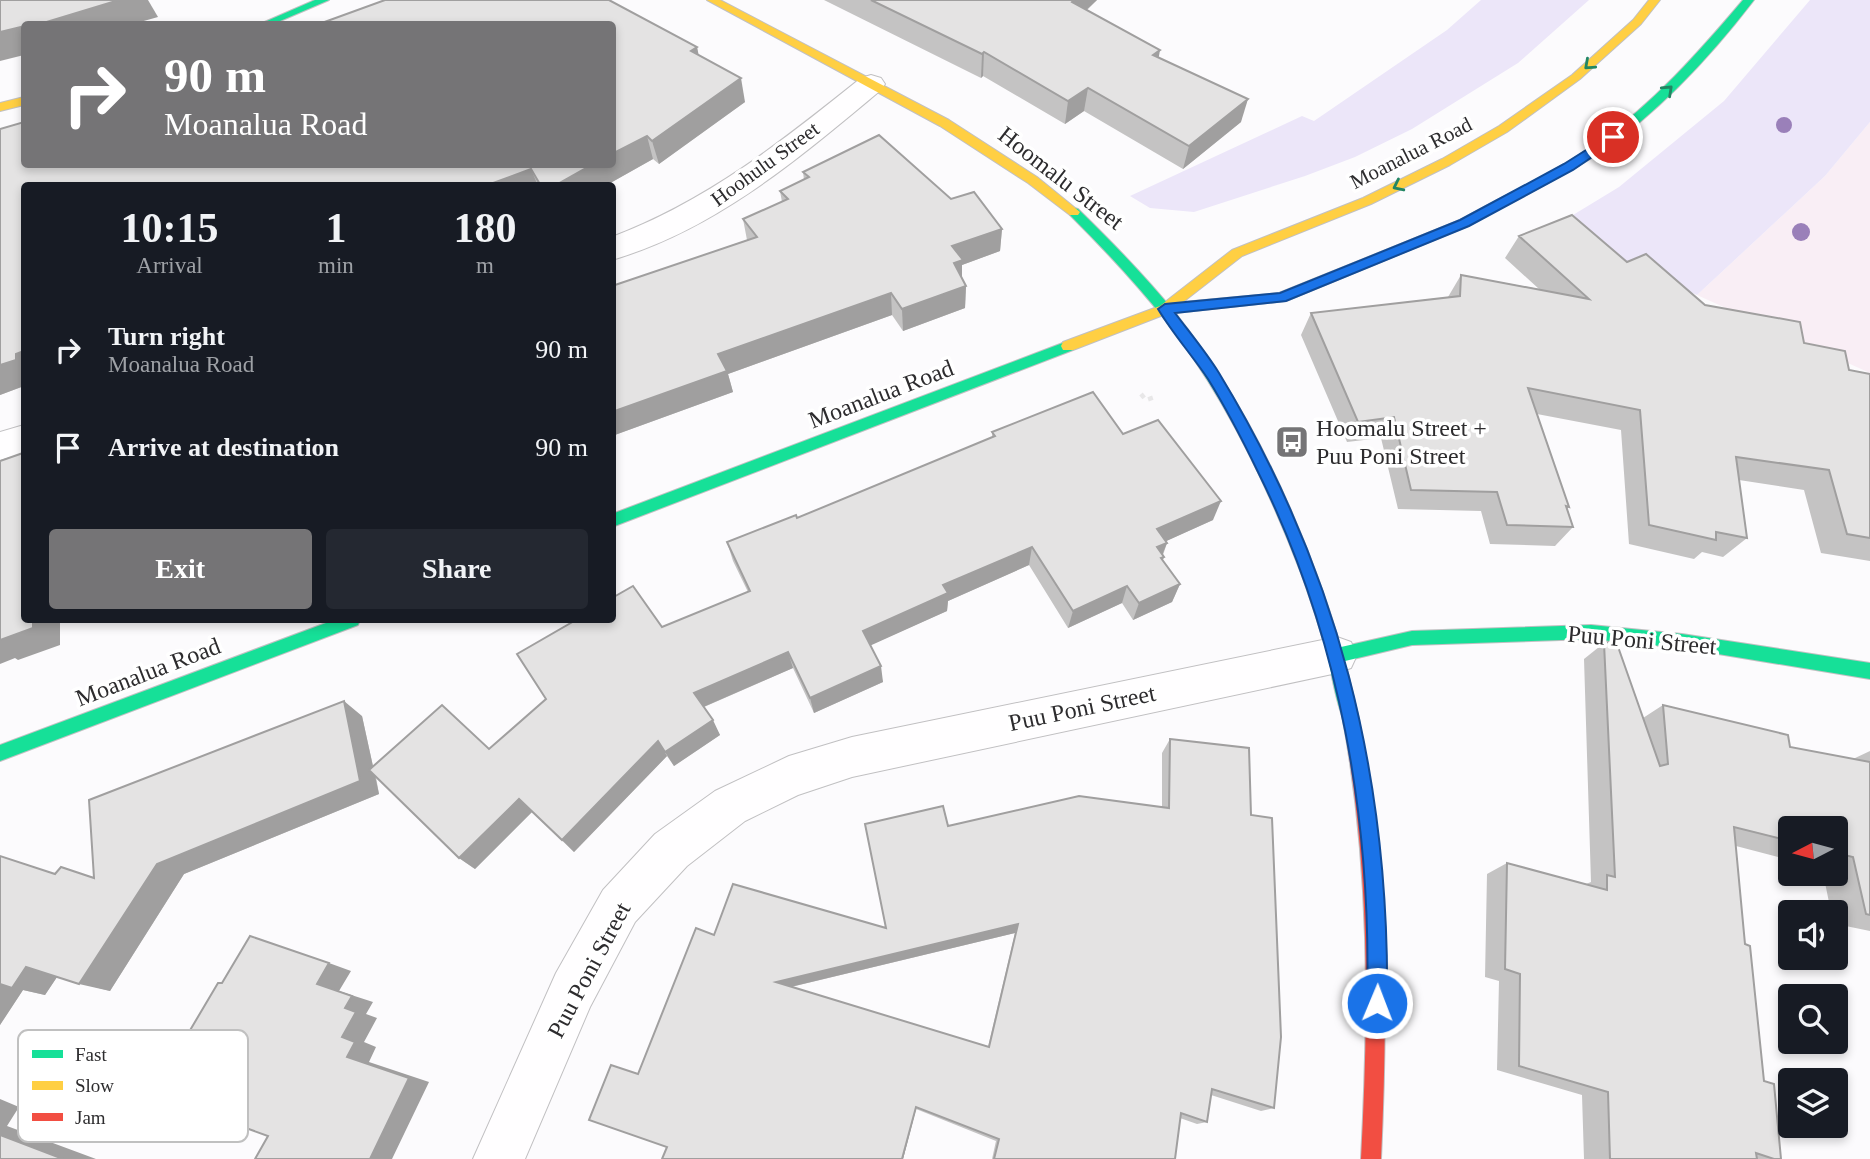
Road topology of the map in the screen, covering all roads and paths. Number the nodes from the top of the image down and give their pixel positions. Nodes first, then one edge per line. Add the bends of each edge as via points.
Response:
1 (324, 0) edge
2 (712, 0) edge
3 (1655, 0) edge
4 (1749, 0) edge
5 (272, 21) edge
6 (871, 84) junction
7 (21, 102) edge
8 (0, 107) edge
9 (616, 247) edge
10 (1165, 309) junction
11 (1141, 394) dead end
12 (1155, 397) dead end
13 (21, 440) edge
14 (0, 446) edge
15 (616, 519) edge
16 (344, 623) edge
17 (1337, 654) junction
18 (1870, 671) edge
19 (0, 753) edge
20 (499, 1159) edge
21 (1371, 1159) edge

1 - 5 main road
2 - 6 main road, Hoomalu Street
3 -> 10 main road, Moanalua Road via 1576,77 1503,129 1367,201 1237,253
10 -> 4 main road, Moanalua Road via 1281,298 1410,247 1512,199 1602,145 1652,105 1716,41
6 - 9 street, Hoohulu Street via 736,188 658,231
6 - 10 main road, Hoomalu Street via 947,124 1032,178 1118,251
7 - 8 main road
10 - 15 main road, Moanalua Road
10 - 17 main road, Hoomalu Street via 1213,375 1266,472
11 - 12 path via 1146,400
13 - 14 street
16 - 19 main road, Moanalua Road
17 - 18 main road, Puu Poni Street via 1412,638 1591,632 1682,641
17 - 20 street, Puu Poni Street via 852,757 789,777 730,806 671,850 620,906 573,990
17 - 21 main road, Hoomalu Street via 1372,843 1378,948

